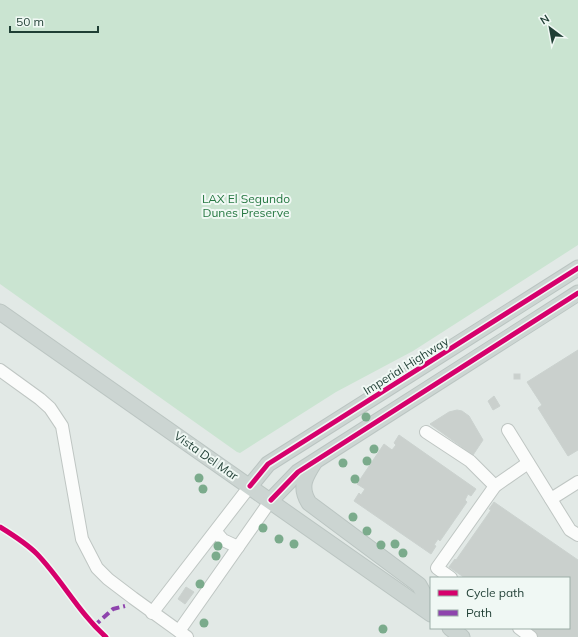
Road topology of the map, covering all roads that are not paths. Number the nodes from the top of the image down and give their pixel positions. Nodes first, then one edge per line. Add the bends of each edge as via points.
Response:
1 (578, 268) edge
2 (578, 293) edge
3 (0, 312) edge
4 (0, 370) edge
5 (508, 430) dead end
6 (426, 432) dead end
7 (316, 460) junction
8 (528, 463) junction
9 (578, 482) edge
10 (250, 486) junction
11 (496, 486) junction
12 (551, 499) junction
13 (271, 500) junction
14 (216, 532) junction
15 (578, 535) edge
16 (238, 547) junction
17 (450, 577) edge
18 (430, 605) edge
19 (152, 613) junction
20 (430, 613) edge
21 (451, 629) edge
22 (520, 629) edge
23 (183, 634) edge
24 (462, 637) edge
25 (531, 637) edge

1 - 10 main road, Imperial Highway via 268,464
2 - 7 main road
3 - 10 main road, Vista Del Mar
4 - 19 lane via 50,408 62,426 82,539 97,568
5 - 8 lane
6 - 11 lane via 470,461
7 - 13 main road via 293,476
7 - 18 main road via 303,485 304,496 309,503 419,585
8 - 11 lane
8 - 12 lane
9 - 12 lane
10 - 13 main road, Vista Del Mar
10 - 14 lane
11 - 17 lane via 437,568
12 - 15 lane via 570,530
13 - 16 lane
13 - 20 main road, Vista Del Mar
14 - 16 lane via 223,540
14 - 19 lane
16 - 23 lane
19 - 23 lane
21 - 24 main road
22 - 25 lane

